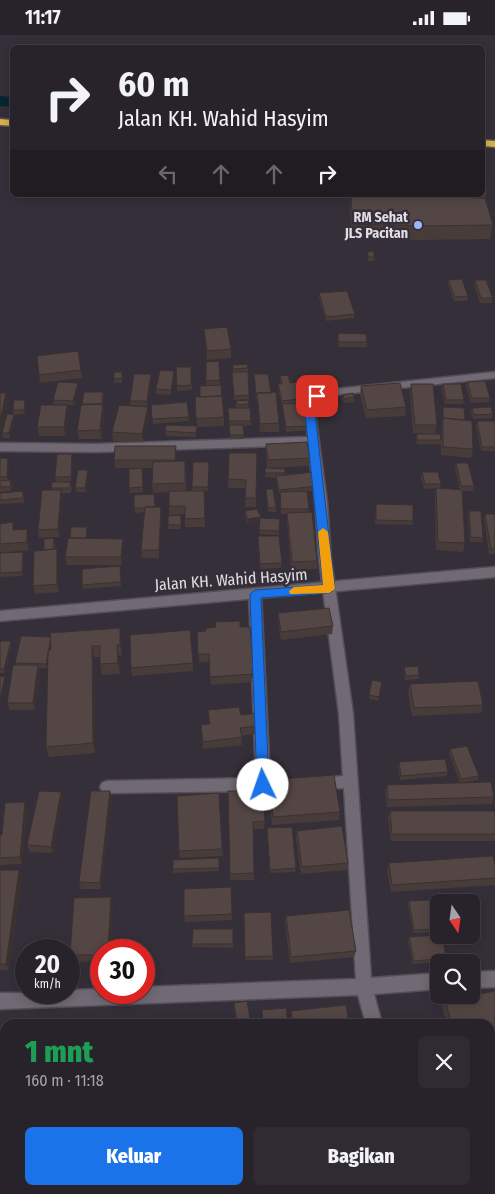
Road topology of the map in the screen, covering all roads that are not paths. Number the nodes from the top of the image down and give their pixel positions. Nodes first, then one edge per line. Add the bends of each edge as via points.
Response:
1 (495, 375) edge
2 (313, 441) junction
3 (0, 447) edge
4 (495, 572) edge
5 (329, 589) junction
6 (255, 594) junction
7 (0, 616) edge
8 (351, 782) junction
9 (263, 785) junction
10 (107, 787) dead end
11 (480, 979) edge
12 (495, 979) edge
13 (430, 982) edge
14 (364, 987) junction
15 (0, 1001) edge
16 (373, 1019) edge

1 - 2 street via 321,393 310,413
2 - 3 street via 96,448
2 - 5 street
4 - 5 street, Jalan KH. Wahid Hasyim
5 - 6 street, Jalan KH. Wahid Hasyim
5 - 8 street via 346,714
6 - 7 street, Jalan KH. Wahid Hasyim
6 - 9 street
8 - 9 street
8 - 14 street
9 - 10 street
11 - 12 street
13 - 14 street
14 - 15 street
14 - 16 street

